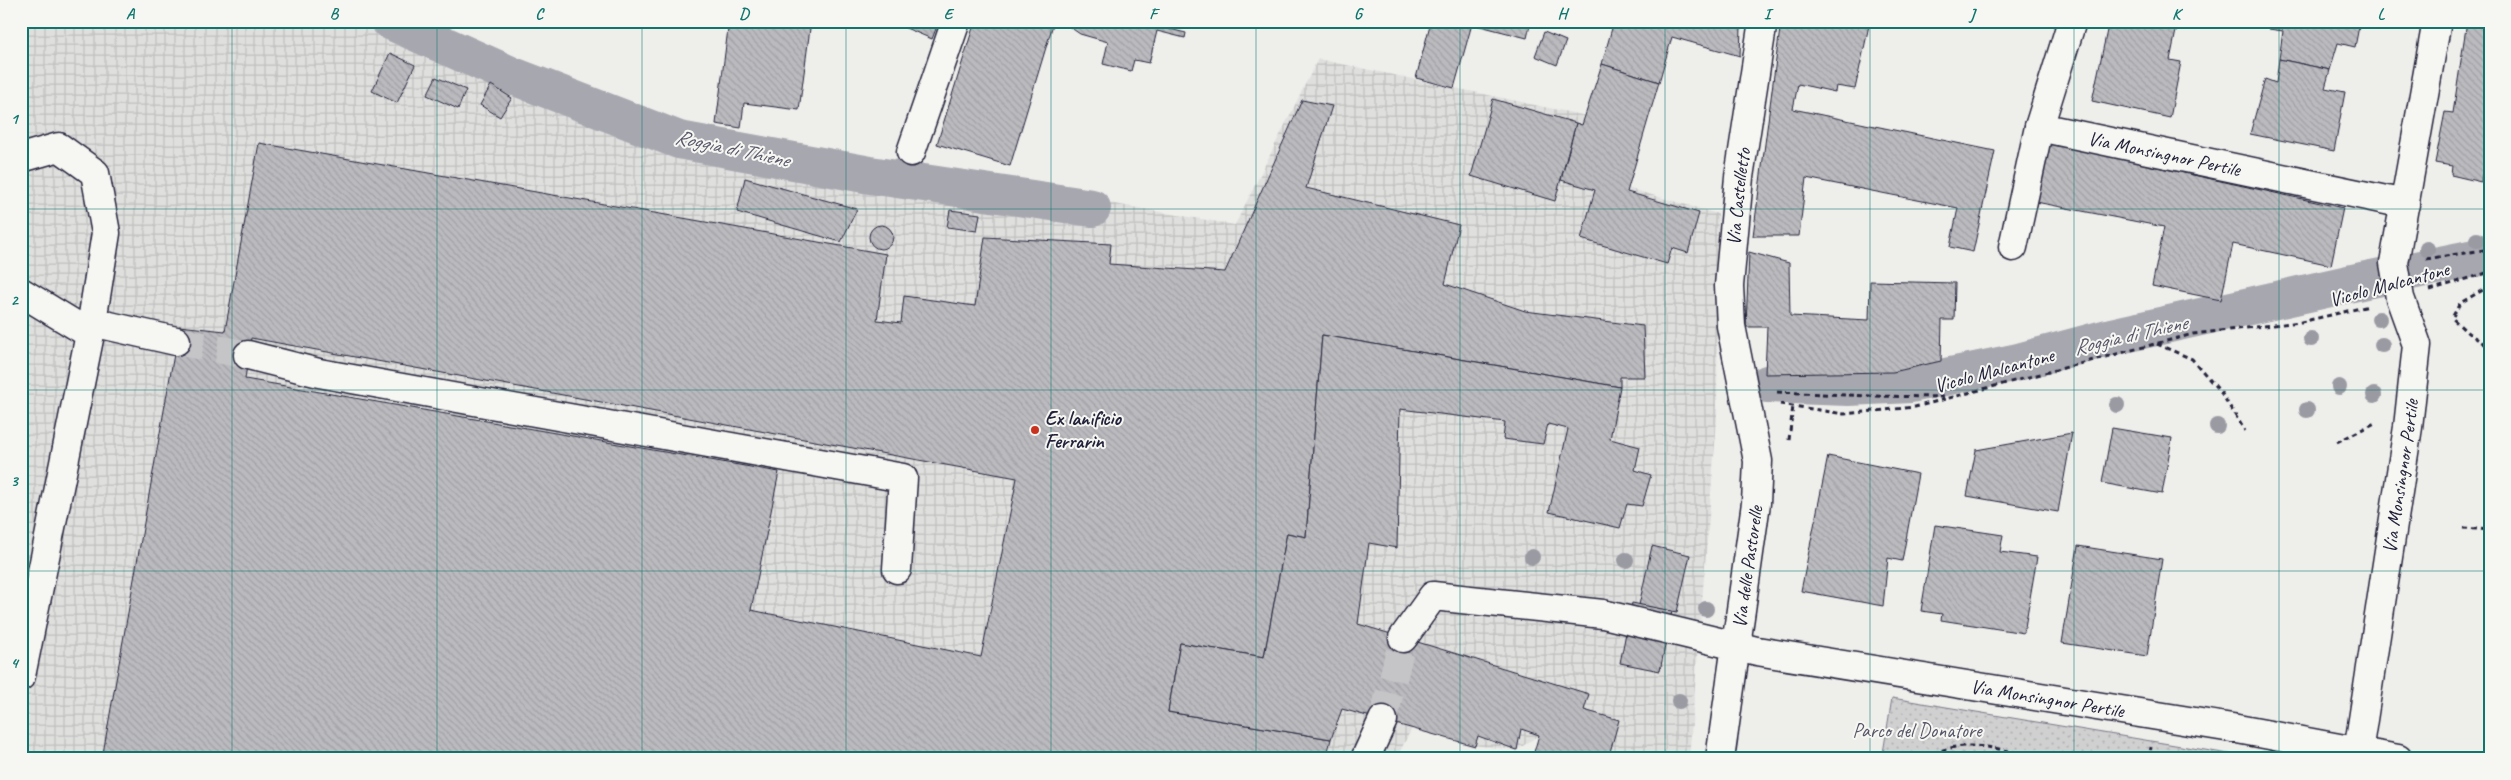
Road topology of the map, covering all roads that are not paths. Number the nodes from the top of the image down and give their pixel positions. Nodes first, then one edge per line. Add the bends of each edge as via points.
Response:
1 (956, 21) edge
2 (1763, 21) edge
3 (2072, 21) edge
4 (2437, 21) edge
5 (2039, 127) junction
6 (910, 152) dead end
7 (21, 158) edge
8 (2404, 204) junction
9 (2014, 247) dead end
10 (21, 292) edge
11 (91, 328) junction
12 (176, 341) tunnel mouth
13 (248, 355) tunnel mouth
14 (1742, 374) joint
15 (897, 569) dead end
16 (1403, 638) tunnel mouth
17 (1736, 646) junction
18 (21, 676) edge
19 (1383, 720) tunnel mouth
20 (2358, 752) junction
21 (1366, 759) edge
22 (1720, 759) edge
23 (2398, 759) edge

1 - 6 street
2 - 14 street, Via Castelletto via 1739,176 1729,286 1731,326
3 - 5 street
4 - 8 street, Via Monsingnor Pertile
5 - 8 street, Via Monsingnor Pertile
5 - 9 street
7 - 11 street via 59,147 95,173 106,234
8 - 20 street, Via Monsingnor Pertile via 2394,264 2399,297 2417,346 2408,427
10 - 11 street
11 - 12 street
11 - 18 street
13 - 15 street via 319,373 903,478
14 - 17 street, Via delle Pastorelle via 1758,461 1756,503
16 - 17 street, Via Monsingnor Pertile via 1434,596 1603,614
17 - 20 street, Via Monsingnor Pertile
17 - 22 street, Via delle Pastorelle
19 - 21 street
20 - 23 street, Via Monsingnor Pertile

